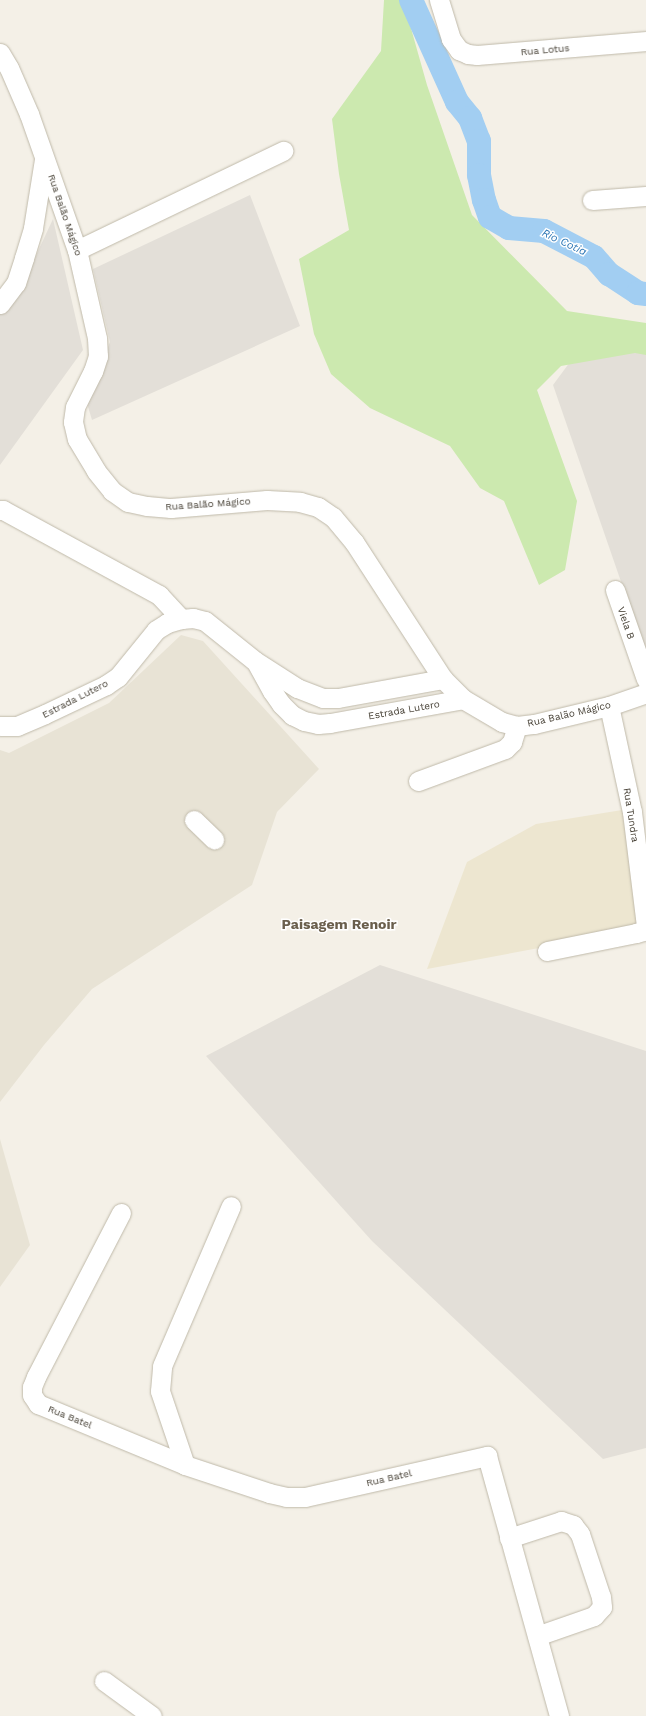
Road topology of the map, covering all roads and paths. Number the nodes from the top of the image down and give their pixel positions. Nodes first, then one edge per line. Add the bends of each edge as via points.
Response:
1 (439, 0) edge
2 (646, 41) edge
3 (0, 52) edge
4 (283, 151) dead end
5 (44, 157) junction
6 (646, 196) edge
7 (592, 200) dead end
8 (77, 250) junction
9 (0, 304) edge
10 (0, 510) edge
11 (615, 590) dead end
12 (181, 619) junction
13 (255, 661) junction
14 (443, 678) junction
15 (646, 679) edge
16 (646, 693) edge
17 (314, 695) junction
18 (463, 699) junction
19 (609, 706) junction
20 (292, 715) junction
21 (0, 726) edge
22 (517, 726) junction
23 (418, 781) dead end
24 (194, 820) dead end
25 (214, 839) dead end
26 (646, 926) edge
27 (547, 951) dead end
28 (231, 1206) dead end
29 (121, 1212) dead end
30 (185, 1465) junction
31 (509, 1538) junction
32 (537, 1636) junction
33 (104, 1680) dead end
34 (152, 1716) edge
35 (559, 1716) edge

1 - 2 street, Rua Lotus via 451,39 459,50 477,56
3 - 5 street, Rua Balão Mágico via 30,114
4 - 8 street
5 - 8 street, Rua Balão Mágico
5 - 9 street via 33,228 16,283
6 - 7 street
8 - 14 street, Rua Balão Mágico via 97,338 98,356 75,407 73,422 77,439 96,471 112,491 128,502 171,508 267,500 300,502 318,507 332,517 354,542
10 - 12 street via 159,594
11 - 15 street, Viela B
12 - 13 street, Estrada Lutero via 205,621
12 - 21 street, Estrada Lutero via 156,630 118,676 106,685 17,726
13 - 17 street, Estrada Lutero via 297,688
13 - 20 street, Estrada Lutero via 272,691
14 - 17 street, Estrada Lutero via 338,698
14 - 18 street, Rua Balão Mágico
16 - 19 street, Rua Balão Mágico
17 - 20 street
18 - 20 street, Estrada Lutero via 330,723 318,724
18 - 22 street, Rua Balão Mágico via 502,722
19 - 22 street, Rua Balão Mágico
19 - 26 street, Rua Tundra via 632,812
22 - 23 street via 512,742 505,749
24 - 25 street
26 - 27 street via 643,931 636,933
28 - 30 street via 162,1366 160,1391
29 - 30 street, Rua Batel via 36,1377 32,1396 38,1404
30 - 31 street, Rua Batel via 269,1493 286,1497 306,1497 487,1456
31 - 32 street, Rua Batel
31 - 32 street via 561,1521 573,1525 580,1534 601,1597 602,1607 594,1616
32 - 35 street, Rua Batel
33 - 34 street

